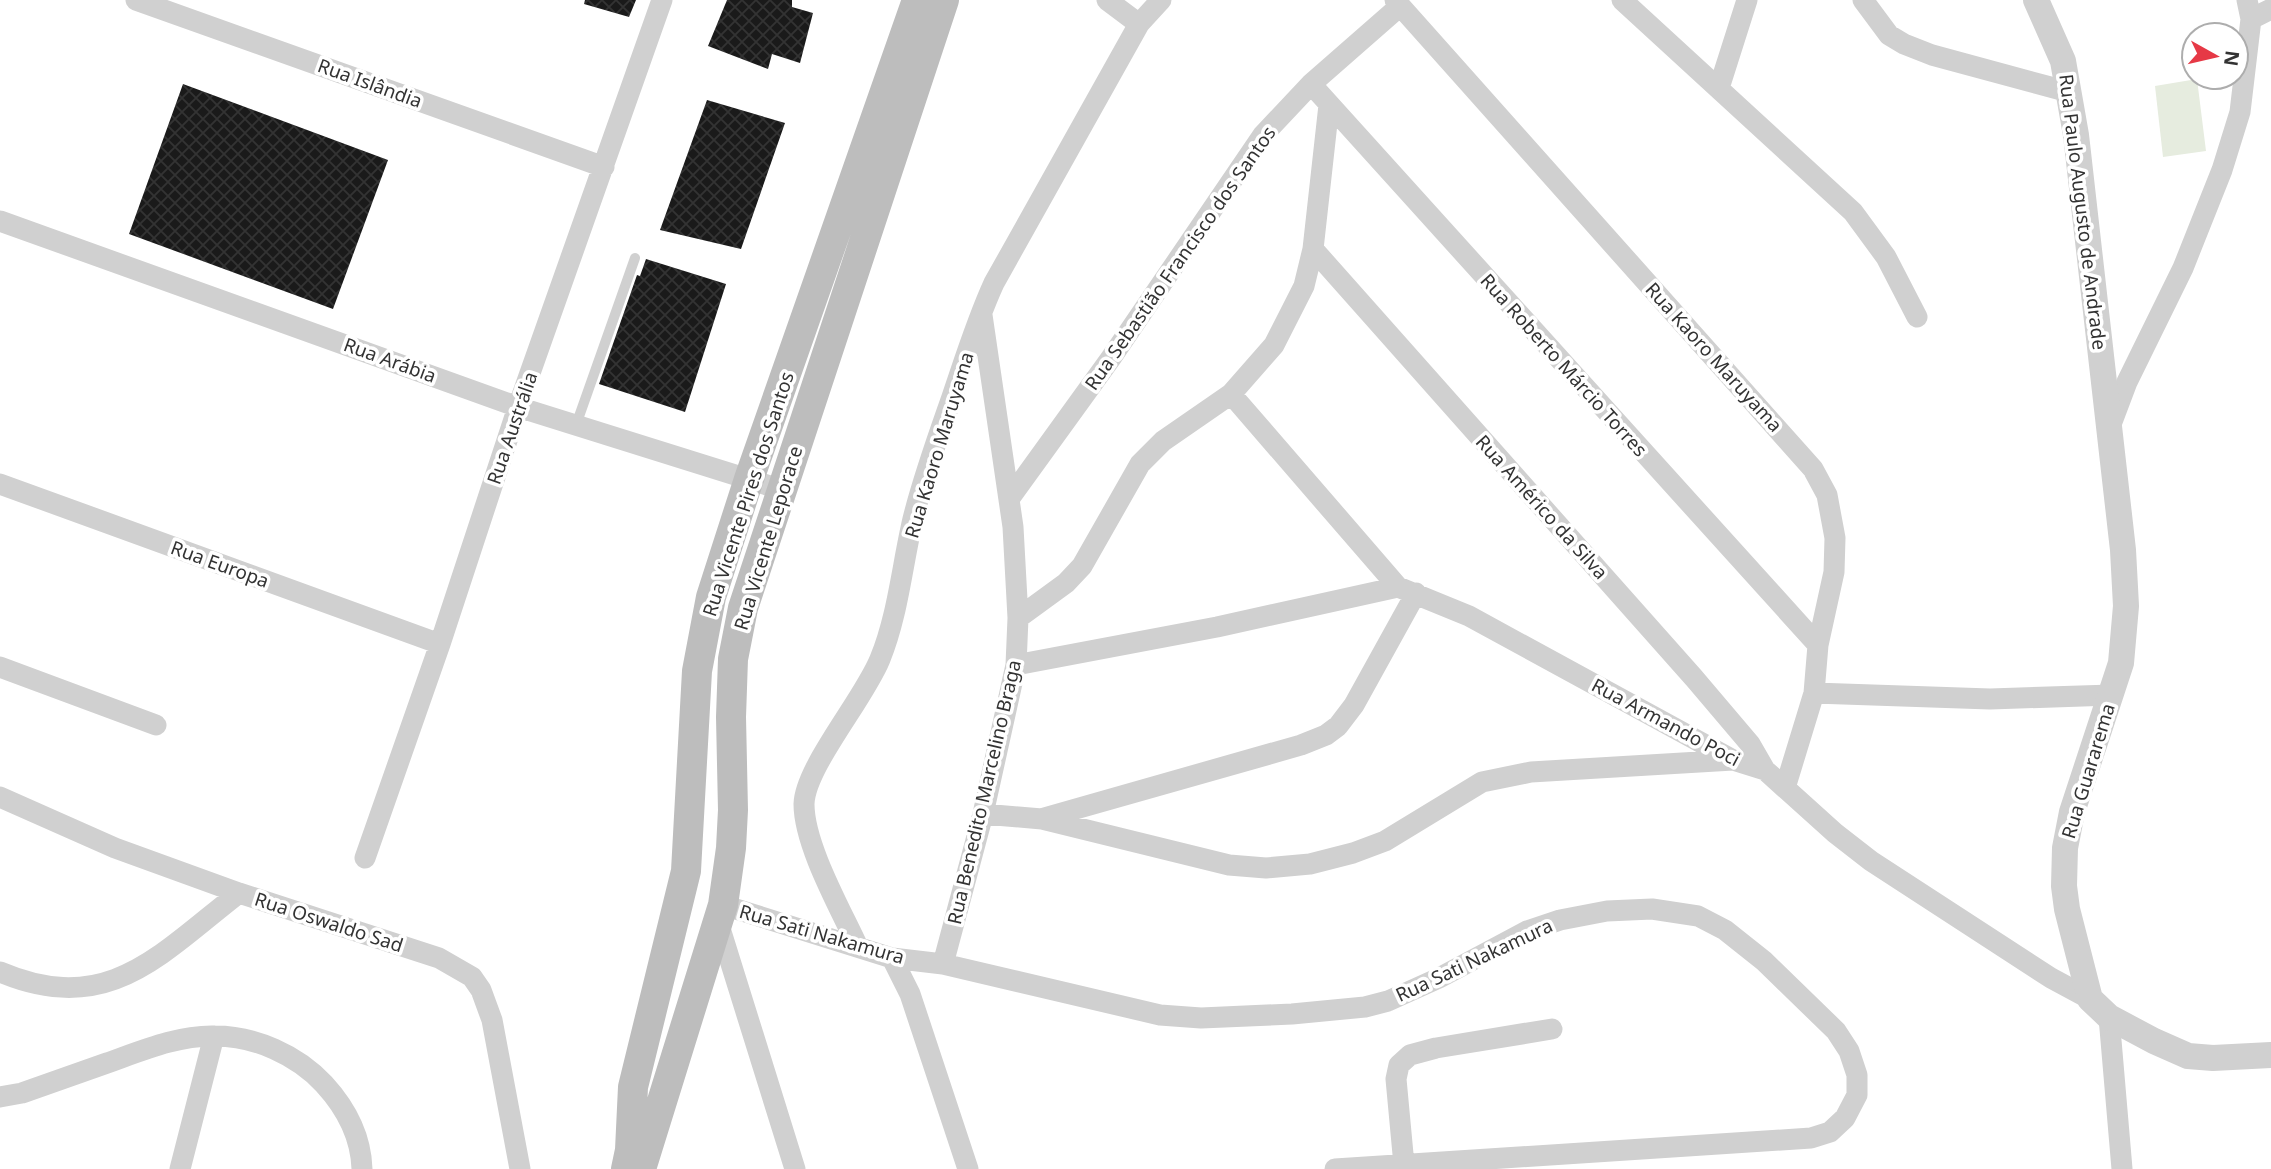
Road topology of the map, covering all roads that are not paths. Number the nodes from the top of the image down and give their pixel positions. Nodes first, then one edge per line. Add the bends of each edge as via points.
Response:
1 (136, 0) edge
2 (662, 0) edge
3 (917, 0) edge
4 (944, 0) edge
5 (1161, 0) edge
6 (1622, 0) edge
7 (1747, 0) edge
8 (1863, 0) edge
9 (2036, 0) edge
10 (1111, 1) edge
11 (1397, 3) edge
12 (2249, 9) edge
13 (2271, 9) edge
14 (1139, 23) junction
15 (1311, 84) junction
16 (1719, 88) junction
17 (2069, 92) junction
18 (1329, 105) junction
19 (604, 167) junction
20 (0, 220) edge
21 (1313, 249) junction
22 (635, 258) dead end
23 (981, 311) junction
24 (1917, 317) dead end
25 (1231, 394) junction
26 (518, 408) junction
27 (576, 425) junction
28 (2109, 429) junction
29 (749, 479) junction
30 (0, 484) edge
31 (783, 490) junction
32 (1009, 499) junction
33 (1407, 590) junction
34 (1018, 618) junction
35 (440, 644) junction
36 (1818, 645) junction
37 (1016, 665) junction
38 (0, 667) edge
39 (1814, 693) junction
40 (2112, 695) junction
41 (156, 725) dead end
42 (1733, 760) junction
43 (1765, 770) junction
44 (1785, 788) junction
45 (0, 797) edge
46 (1099, 803) junction
47 (983, 814) junction
48 (1042, 819) junction
49 (1106, 834) junction
50 (365, 858) dead end
51 (239, 893) junction
52 (720, 913) junction
53 (858, 947) junction
54 (892, 958) junction
55 (943, 964) junction
56 (0, 972) edge
57 (2090, 999) junction
58 (2109, 1017) junction
59 (1552, 1029) dead end
60 (214, 1036) junction
61 (2271, 1055) edge
62 (633, 1087) junction
63 (0, 1097) edge
64 (663, 1098) junction
65 (1404, 1165) junction
66 (180, 1169) edge
67 (362, 1169) edge
68 (520, 1169) edge
69 (626, 1169) edge
70 (641, 1169) edge
71 (795, 1169) edge
72 (968, 1169) edge
73 (1335, 1169) edge
74 (2122, 1169) edge

1 - 19 street, Rua Islândia
2 - 19 street, Rua Austrália
3 - 29 main road, Rua Vicente Pires dos Santos
4 - 31 main road, Rua Vicente Leporace
5 - 14 street, Rua Kaoro Maruyama
6 - 16 street
7 - 16 street
8 - 17 street via 1889,35 1904,44
9 - 17 street, Rua Paulo Augusto de Andrade via 2063,61
10 - 14 street
11 - 15 street, Rua Sebastião Francisco dos Santos
11 - 36 street, Rua Kaoro Maruyama via 1813,468 1826,495 1835,538 1834,572
12 - 13 street
12 - 28 street via 2239,112 2222,170
14 - 23 street, Rua Kaoro Maruyama
15 - 18 street, Rua Roberto Márcio Torres
15 - 32 street, Rua Sebastião Francisco dos Santos via 1263,135
16 - 24 street via 1853,212 1886,257
17 - 28 street, Rua Paulo Augusto de Andrade
18 - 21 street
18 - 36 street, Rua Roberto Márcio Torres
19 - 26 street, Rua Austrália
20 - 26 street, Rua Arábia
21 - 25 street via 1304,286 1274,345
21 - 43 street, Rua Américo da Silva via 1694,678 1750,744
22 - 27 lane
23 - 32 street, Rua Benedito Marcelino Braga
23 - 53 street, Rua Kaoro Maruyama via 917,505 880,660 807,782 806,828
25 - 33 street, Rua Armando Poci
25 - 34 street via 1163,441 1140,464 1082,566
26 - 27 street, Rua Arábia
26 - 35 street, Rua Austrália
27 - 29 street, Rua Arábia
28 - 40 street, Rua Guararema via 2126,606 2121,663
29 - 31 street, Rua Arábia
29 - 62 main road, Rua Vicente Pires dos Santos via 711,597 697,671 687,871
30 - 35 street, Rua Europa
31 - 52 main road, Rua Vicente Leporace via 743,608 733,659 732,848
32 - 34 street, Rua Benedito Marcelino Braga
33 - 37 street
33 - 42 street, Rua Armando Poci via 1469,616
33 - 46 street via 1354,705 1326,735
34 - 37 street, Rua Benedito Marcelino Braga
35 - 50 street, Rua Austrália
36 - 39 street, Rua Kaoro Maruyama
37 - 47 street, Rua Benedito Marcelino Braga
38 - 41 street
39 - 40 street via 1990,699
39 - 44 street, Rua Kaoro Maruyama
40 - 57 street, Rua Guararema via 2064,848 2067,909
42 - 43 street, Rua Armando Poci
42 - 49 street via 1531,772 1482,782 1385,841 1310,864 1229,865
43 - 44 street, Rua Armando Poci
44 - 57 street, Rua Armando Poci via 1871,860
45 - 51 street, Rua Oswaldo Sad via 115,848
46 - 48 street
46 - 49 street via 1097,815
47 - 48 street
47 - 55 street, Rua Benedito Marcelino Braga
48 - 49 street
51 - 56 street via 141,969 119,980 68,988 20,981
51 - 68 street, Rua Oswaldo Sad via 439,958 472,977 492,1020
52 - 53 street, Rua Sati Nakamura
52 - 64 main road, Rua Vicente Leporace
52 - 71 street
53 - 54 street, Rua Sati Nakamura
54 - 55 street, Rua Sati Nakamura
54 - 72 street via 914,1004
55 - 65 street, Rua Sati Nakamura via 1160,1015 1201,1018 1325,1012 1388,1000 1527,931 1560,920 1652,909 1698,916 1725,930 1764,961 1836,1031 1857,1075 1857,1095 1845,1118 1830,1132 1811,1138
57 - 58 street
58 - 61 street via 2188,1056
58 - 74 street
59 - 65 street via 1436,1048 1410,1055 1399,1065 1396,1079
60 - 63 street via 159,1044
60 - 66 street
60 - 67 street via 263,1045 316,1075 338,1099 354,1129
62 - 64 main road via 642,1102
62 - 69 main road, Rua Vicente Pires dos Santos
64 - 70 main road, Rua Vicente Leporace
65 - 73 street, Rua Sati Nakamura

